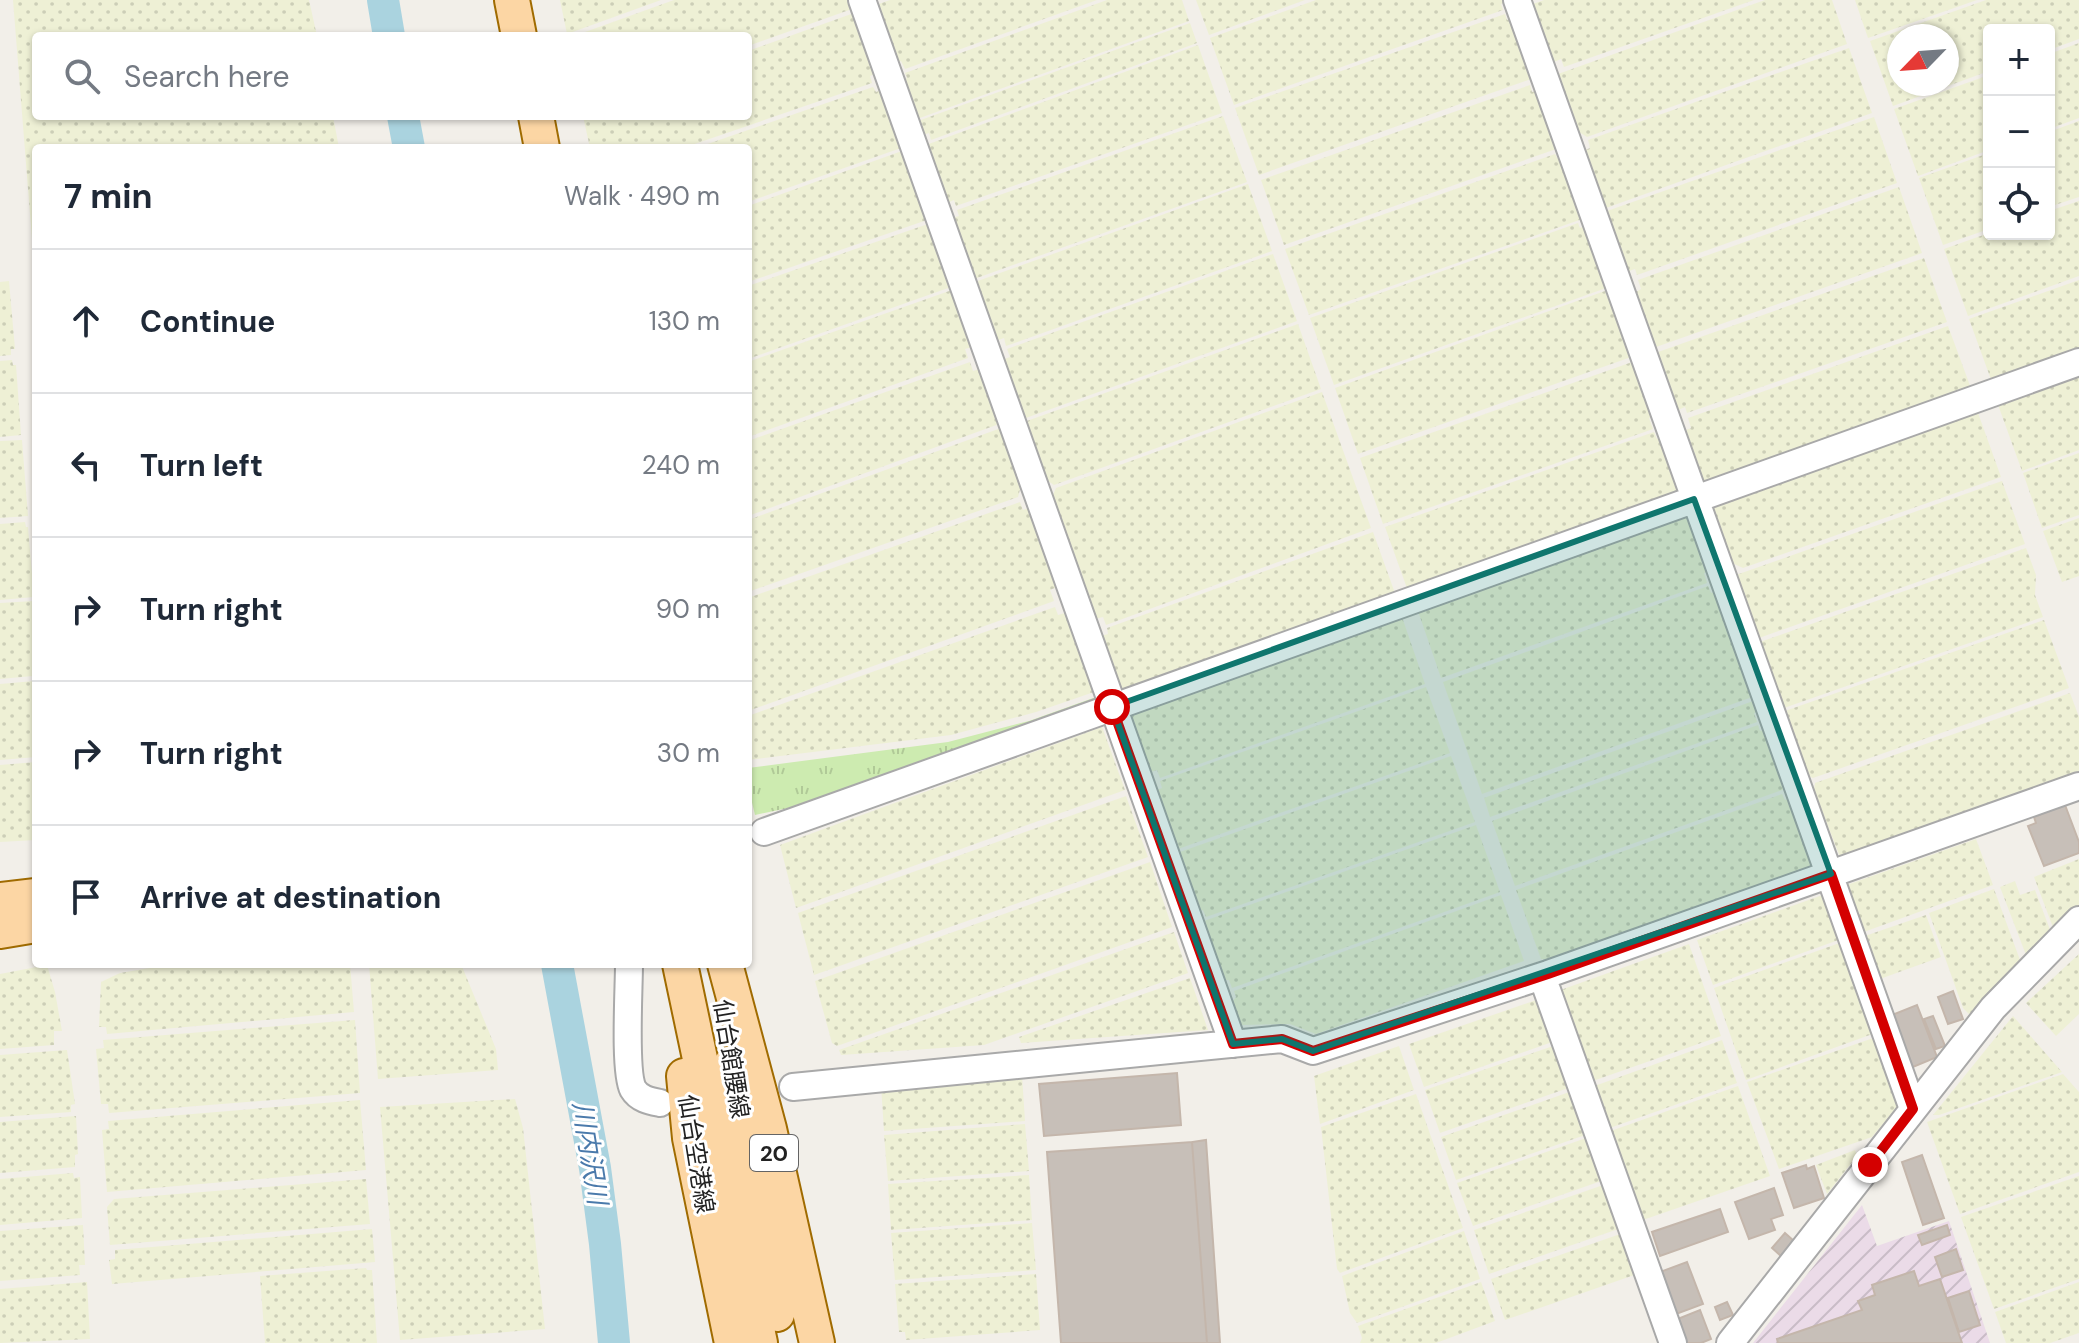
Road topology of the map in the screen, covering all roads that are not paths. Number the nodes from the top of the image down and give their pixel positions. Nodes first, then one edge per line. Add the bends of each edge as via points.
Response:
1 (490, 0) edge
2 (512, 0) edge
3 (862, 0) edge
4 (1517, 0) edge
5 (496, 32) edge
6 (518, 32) edge
7 (514, 120) edge
8 (537, 120) edge
9 (519, 144) edge
10 (541, 144) edge
11 (2079, 362) edge
12 (1694, 499) junction
13 (1112, 707) junction
14 (2079, 786) edge
15 (764, 832) dead end
16 (1831, 874) junction
17 (32, 896) edge
18 (0, 900) edge
19 (2079, 920) edge
20 (32, 926) edge
21 (0, 931) edge
22 (629, 968) edge
23 (673, 968) edge
24 (681, 968) edge
25 (718, 968) edge
26 (726, 968) edge
27 (1542, 976) junction
28 (1233, 1044) junction
29 (793, 1087) dead end
30 (660, 1103) dead end
31 (1913, 1109) junction
32 (732, 1343) edge
33 (760, 1343) edge
34 (783, 1343) edge
35 (817, 1343) edge
36 (1673, 1343) edge
37 (1730, 1343) edge

1 - 5 main road
2 - 6 main road
3 - 13 street
4 - 12 street
7 - 9 main road
8 - 10 main road
11 - 12 street
12 - 13 street
12 - 16 street
13 - 15 street
13 - 28 street
14 - 16 street
16 - 27 street
16 - 31 street
17 - 18 main road
19 - 31 street via 1993,1008
20 - 21 main road
22 - 30 street via 633,1088 639,1096
23 - 32 main road, 仙台空港線 via 690,1138
24 - 33 main road, 仙台館腰線
25 - 34 main road, 仙台館腰線
26 - 35 main road, 20
27 - 28 street via 1313,1051 1282,1039
27 - 36 street
28 - 29 street
31 - 37 street

